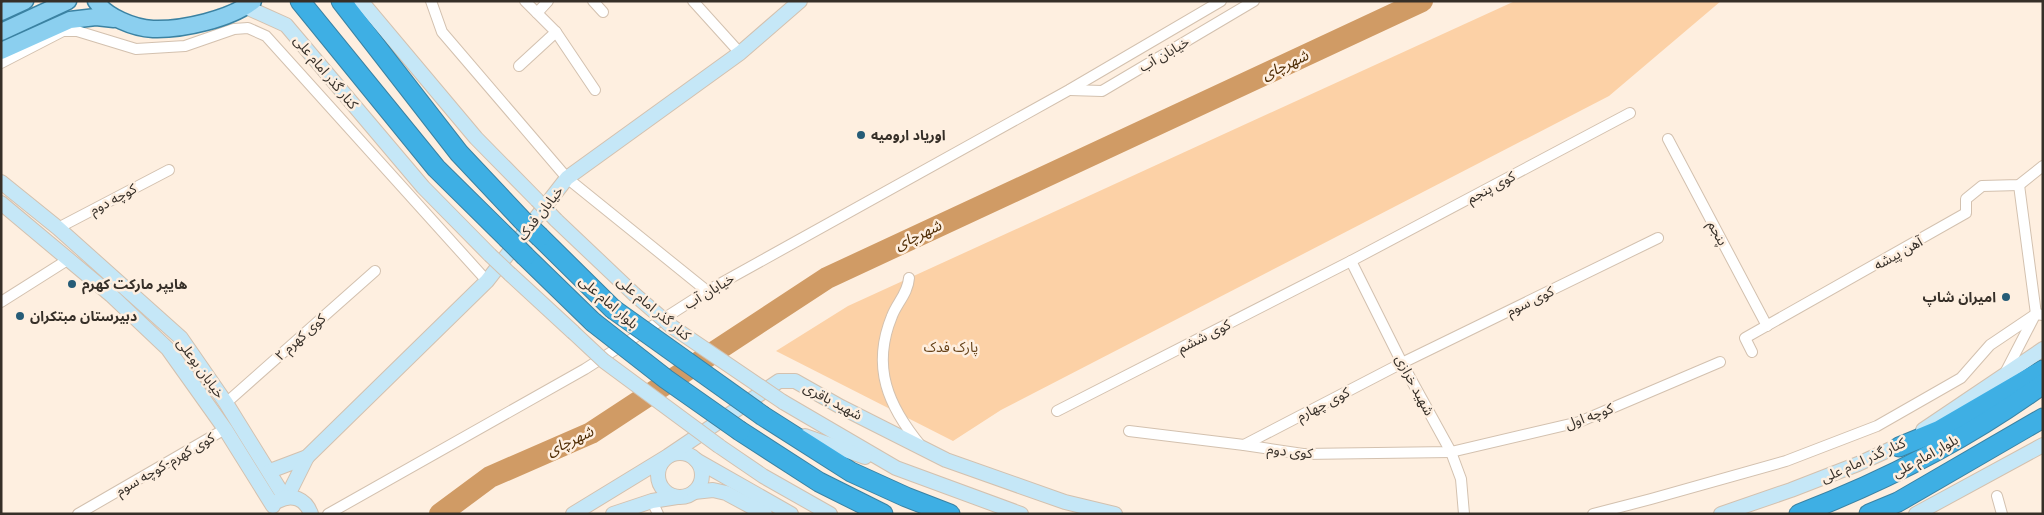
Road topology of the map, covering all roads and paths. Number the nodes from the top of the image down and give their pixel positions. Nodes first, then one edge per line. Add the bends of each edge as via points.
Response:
1 (25, 1) edge
2 (68, 1) edge
3 (300, 1) edge
4 (341, 1) edge
5 (361, 1) edge
6 (431, 1) edge
7 (525, 1) edge
8 (548, 1) edge
9 (593, 1) edge
10 (694, 1) edge
11 (800, 1) edge
12 (1221, 1) edge
13 (1254, 1) edge
14 (249, 4) edge
15 (99, 5) edge
16 (1, 12) edge
17 (603, 12) dead end
18 (537, 13) junction
19 (116, 19) junction
20 (1, 32) edge
21 (556, 32) junction
22 (1, 51) edge
23 (740, 53) junction
24 (1, 63) edge
25 (519, 66) dead end
26 (595, 90) dead end
27 (1069, 90) junction
28 (1630, 113) dead end
29 (1668, 140) dead end
30 (2043, 166) edge
31 (168, 170) dead end
32 (568, 178) junction
33 (1, 182) edge
34 (2019, 185) junction
35 (1, 203) edge
36 (58, 228) junction
37 (1658, 238) dead end
38 (83, 251) junction
39 (70, 259) junction
40 (1351, 261) junction
41 (375, 271) dead end
42 (910, 278) dead end
43 (487, 281) junction
44 (707, 291) junction
45 (1, 302) edge
46 (2039, 314) edge
47 (1767, 326) junction
48 (2043, 349) edge
49 (1752, 352) dead end
50 (1720, 362) dead end
51 (1402, 363) junction
52 (2043, 370) edge
53 (2004, 375) junction
54 (2043, 384) edge
55 (226, 403) junction
56 (1057, 411) dead end
57 (2040, 420) edge
58 (782, 428) junction
59 (225, 429) junction
60 (1129, 431) dead end
61 (1244, 445) junction
62 (2043, 445) edge
63 (1899, 447) junction
64 (922, 448) junction
65 (1451, 452) junction
66 (668, 456) junction
67 (307, 457) junction
68 (696, 460) junction
69 (896, 468) junction
70 (270, 471) junction
71 (694, 492) junction
72 (1997, 496) dead end
73 (286, 497) junction
74 (678, 497) junction
75 (1942, 501) junction
76 (1898, 502) junction
77 (655, 507) edge
78 (272, 510) edge
79 (78, 514) edge
80 (311, 514) edge
81 (328, 514) edge
82 (573, 514) edge
83 (613, 514) edge
84 (765, 514) edge
85 (791, 514) edge
86 (830, 514) edge
87 (883, 514) edge
88 (950, 514) edge
89 (1021, 514) edge
90 (1115, 514) edge
91 (1464, 514) edge
92 (1593, 514) edge
93 (1721, 514) edge
94 (1799, 514) edge
95 (1869, 514) edge
96 (1880, 514) edge
97 (1916, 514) edge
98 (1925, 514) edge
99 (2002, 514) edge

1 - 16 main road
2 - 20 main road
3 - 87 highway, بلوار امام علی, bridge via 436,168 592,322 740,431 819,482
4 - 58 highway, بلوار امام علی, bridge via 459,153 613,309
5 - 69 street, کنار گذر امام علی, bridge via 476,138 634,294 671,326 783,402
6 - 32 street via 442,32
7 - 18 street
8 - 18 street
9 - 17 street
10 - 23 street
11 - 23 street, خیابان فدک
12 - 27 street, خیابان آب
13 - 27 street, خیابان آب via 1102,91
14 - 19 main road via 224,16 178,27 152,29
14 - 86 street, کنار گذر امام علی, bridge via 286,25 423,187 490,255 604,361 763,476
15 - 19 main road
18 - 21 street
19 - 22 main road via 70,20
21 - 25 street
21 - 26 street
23 - 32 street, خیابان فدک
24 - 43 street via 63,31 77,31 136,49 185,46 234,29 255,31 266,36
27 - 44 street, خیابان آب
28 - 40 street, کوی پنجم
29 - 47 street, پنجم
30 - 34 street
31 - 36 street, کوچه دوم
32 - 43 street, خیابان فدک
32 - 44 street
33 - 36 street, خیابان بوعلی
34 - 46 street
34 - 47 street, آهن پیشه via 1982,186 1966,199 1966,213
35 - 39 street, خیابان بوعلی
36 - 38 street, خیابان بوعلی
37 - 51 street, کوی سوم
38 - 39 street
38 - 55 street, خیابان بوعلی via 181,338
39 - 45 street
39 - 59 street, خیابان بوعلی via 168,349
40 - 51 street, شهید خرازی
40 - 56 street, کوی ششم
41 - 55 street, کوی کهرم ۲
42 - 64 street via 909,287 892,315 883,344 882,361 887,392
43 - 67 street, خیابان فدک
44 - 81 street, خیابان آب via 585,368
46 - 53 street
46 - 92 street via 1990,345 1960,378 1877,426 1786,461
47 - 49 street via 1745,338
48 - 53 street, کنار گذر امام علی
50 - 65 street, کوچه اول via 1579,422
51 - 61 street, کوی چهارم
51 - 65 street, شهید خرازی
52 - 63 highway via 1940,430
53 - 63 street, کنار گذر امام علی
54 - 94 highway, بلوار امام علی via 2007,410 1888,477
55 - 70 street, خیابان بوعلی
57 - 76 highway, بلوار امام علی
58 - 69 street
58 - 88 highway, بلوار امام علی via 851,472
59 - 78 street, خیابان بوعلی
59 - 79 street, کوی کهرم-کوچه سوم
60 - 61 street, کوی دوم
61 - 65 street, کوی دوم via 1303,454
62 - 75 street
63 - 93 street, کنار گذر امام علی
64 - 66 street, شهید باقری via 795,381 779,381
64 - 90 street, شهید باقری via 946,460 1065,502
65 - 91 street, شهید خرازی via 1461,479
66 - 68 street via 683,453
66 - 74 street via 659,467 658,480 666,492
66 - 82 street, شهید باقری
67 - 70 street, خیابان فدک
67 - 73 street, خیابان فدک
68 - 71 street via 702,480
68 - 85 street
69 - 89 street, کنار گذر امام علی
70 - 73 street, خیابان بوعلی
71 - 74 street
71 - 84 street via 713,490 726,493
72 - 99 street
73 - 78 street
73 - 80 street via 304,501
74 - 77 street
75 - 97 street
75 - 98 street
76 - 95 highway, بلوار امام علی
76 - 96 highway
77 - 83 street

